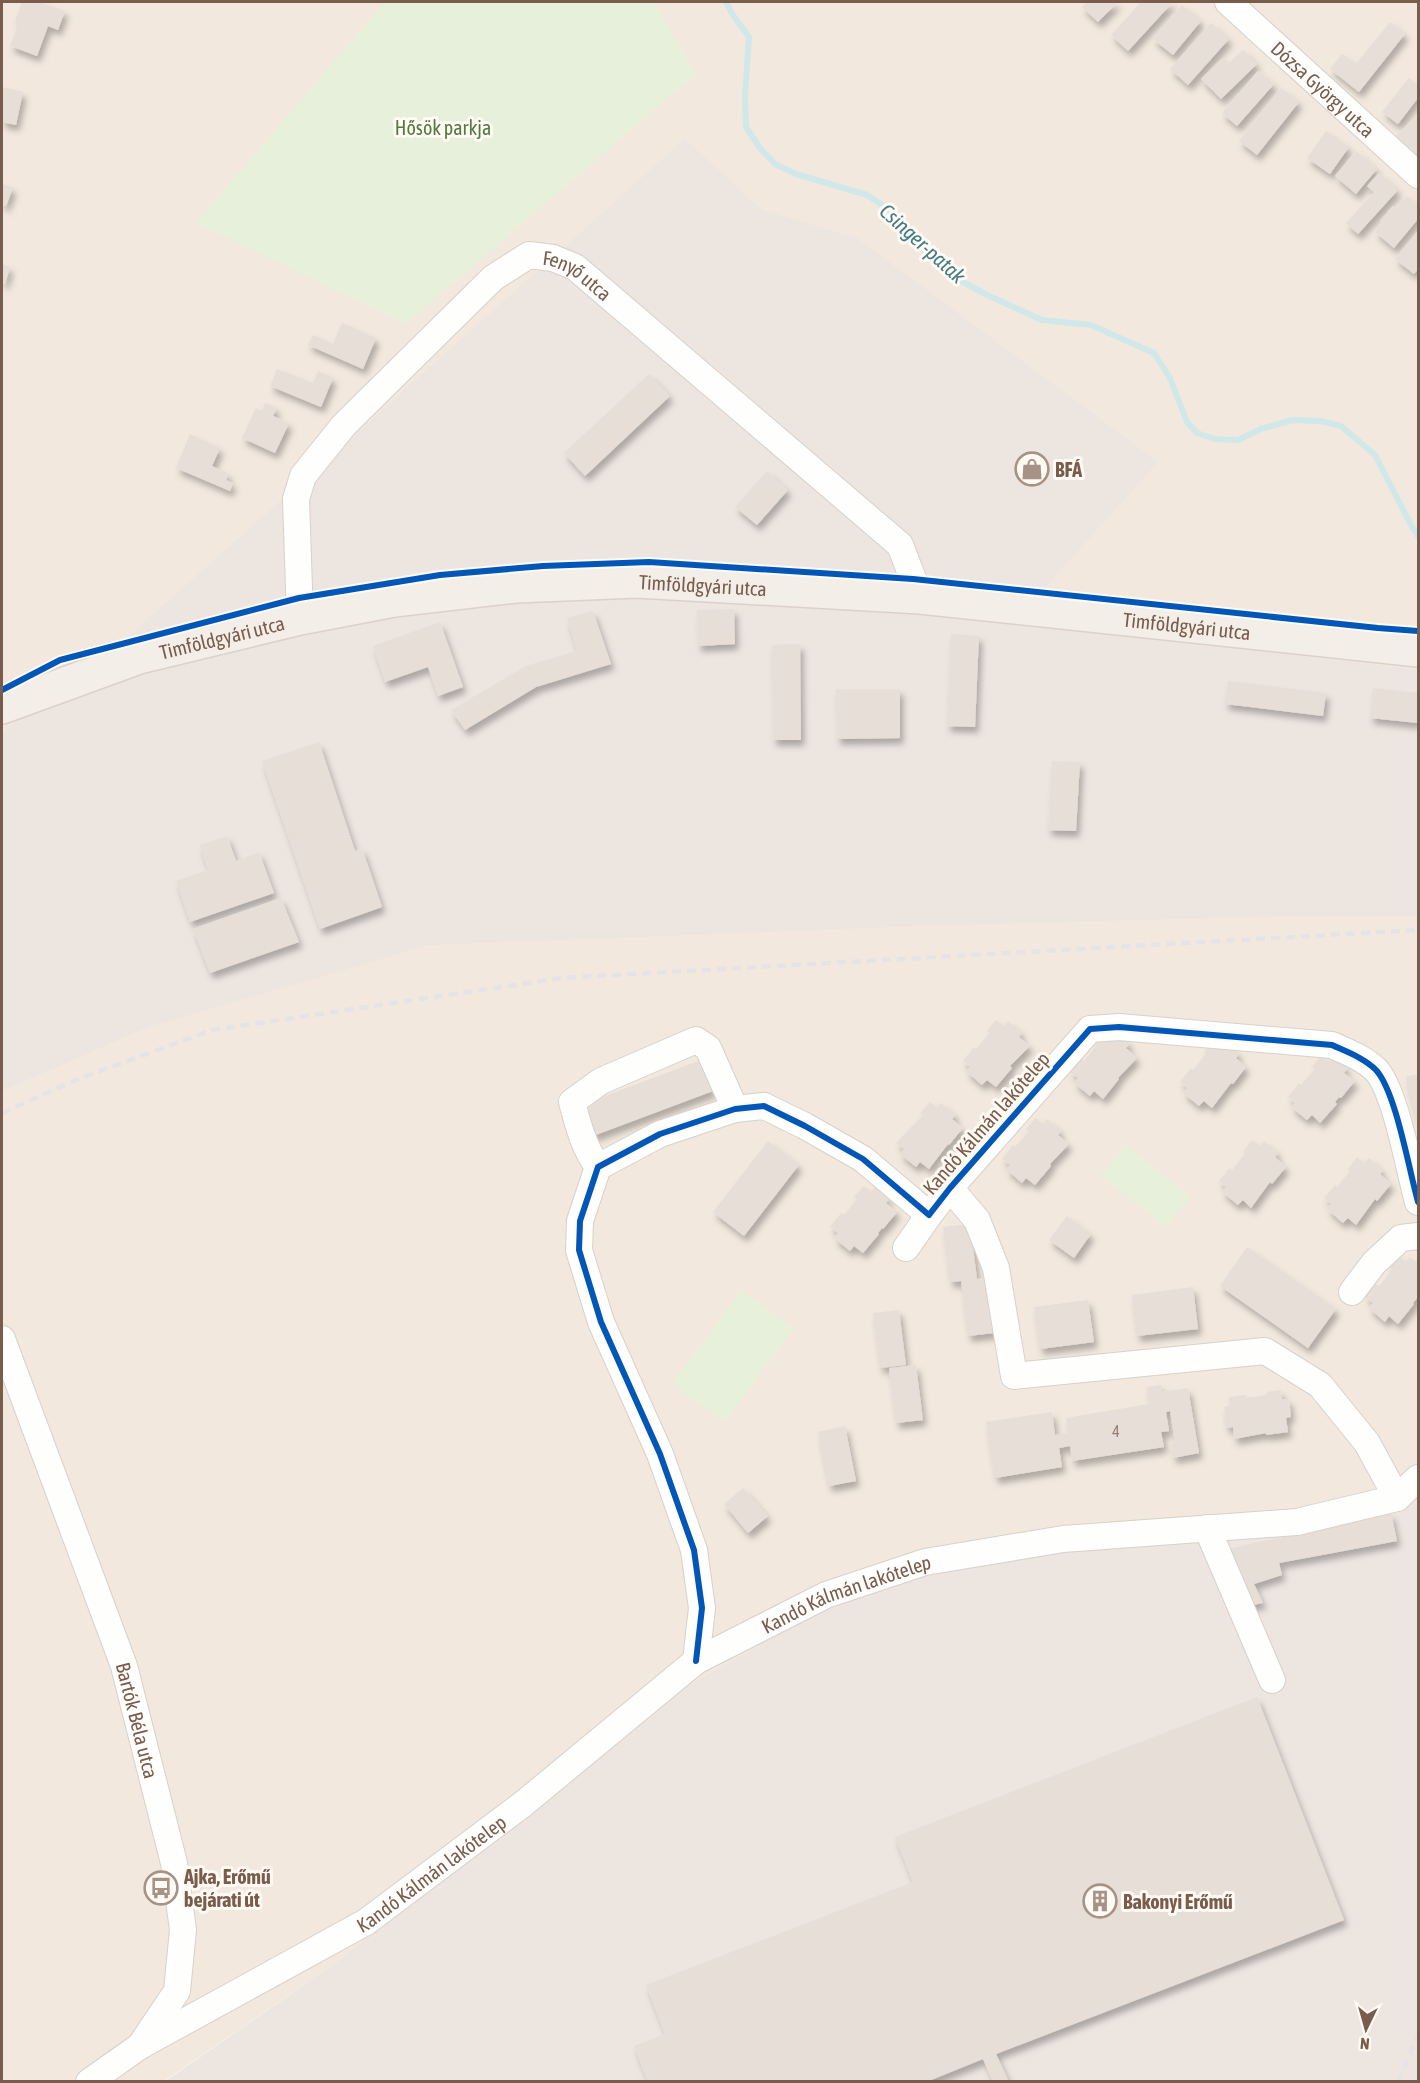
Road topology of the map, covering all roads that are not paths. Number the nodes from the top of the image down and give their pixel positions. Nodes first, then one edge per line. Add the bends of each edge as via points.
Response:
1 (1228, 2) edge
2 (1419, 175) edge
3 (920, 597) junction
4 (300, 618) junction
5 (1419, 650) edge
6 (2, 707) edge
7 (735, 1109) junction
8 (598, 1167) junction
9 (950, 1188) junction
10 (1419, 1202) edge
11 (929, 1215) junction
12 (1419, 1236) edge
13 (906, 1248) dead end
14 (1352, 1292) dead end
15 (2, 1339) edge
16 (1419, 1478) edge
17 (1396, 1498) junction
18 (1207, 1528) junction
19 (696, 1661) junction
20 (1272, 1680) dead end
21 (140, 2046) junction
22 (89, 2082) edge

1 - 2 street, Dózsa György utca
3 - 4 main road, Timföldgyári utca via 638,581 505,587 394,600
3 - 4 street, Fenyő utca via 900,545 575,267 553,258 529,255 493,278 344,425 303,476 296,500
3 - 5 main road, Timföldgyári utca
4 - 6 main road, Timföldgyári utca via 139,657
7 - 8 street, Kandó Kálmán lakótelep via 660,1134
7 - 8 street via 708,1048 696,1040 601,1081 572,1102 590,1157
7 - 11 street, Kandó Kálmán lakótelep via 764,1106 805,1126 863,1159
8 - 19 street via 580,1221 579,1250 601,1322 660,1454 694,1550 702,1608
9 - 10 street, Kandó Kálmán lakótelep via 1090,1029 1119,1027 1332,1045 1357,1056 1383,1079
9 - 11 street, Kandó Kálmán lakótelep
9 - 17 street, Kandó Kálmán lakótelep via 976,1220 996,1268 1014,1376 1265,1350 1320,1385 1367,1443
11 - 13 street, Kandó Kálmán lakótelep
12 - 14 street via 1401,1238 1374,1263
15 - 21 street, Bartók Béla utca via 124,1666 174,1863 183,1930 177,1991
16 - 17 street, Kandó Kálmán lakótelep
17 - 18 street, Kandó Kálmán lakótelep via 1297,1522
18 - 19 street, Kandó Kálmán lakótelep via 1063,1539 925,1562 826,1595
18 - 20 street
19 - 21 street, Kandó Kálmán lakótelep via 523,1804 366,1922
21 - 22 street, Bartók Béla utca

